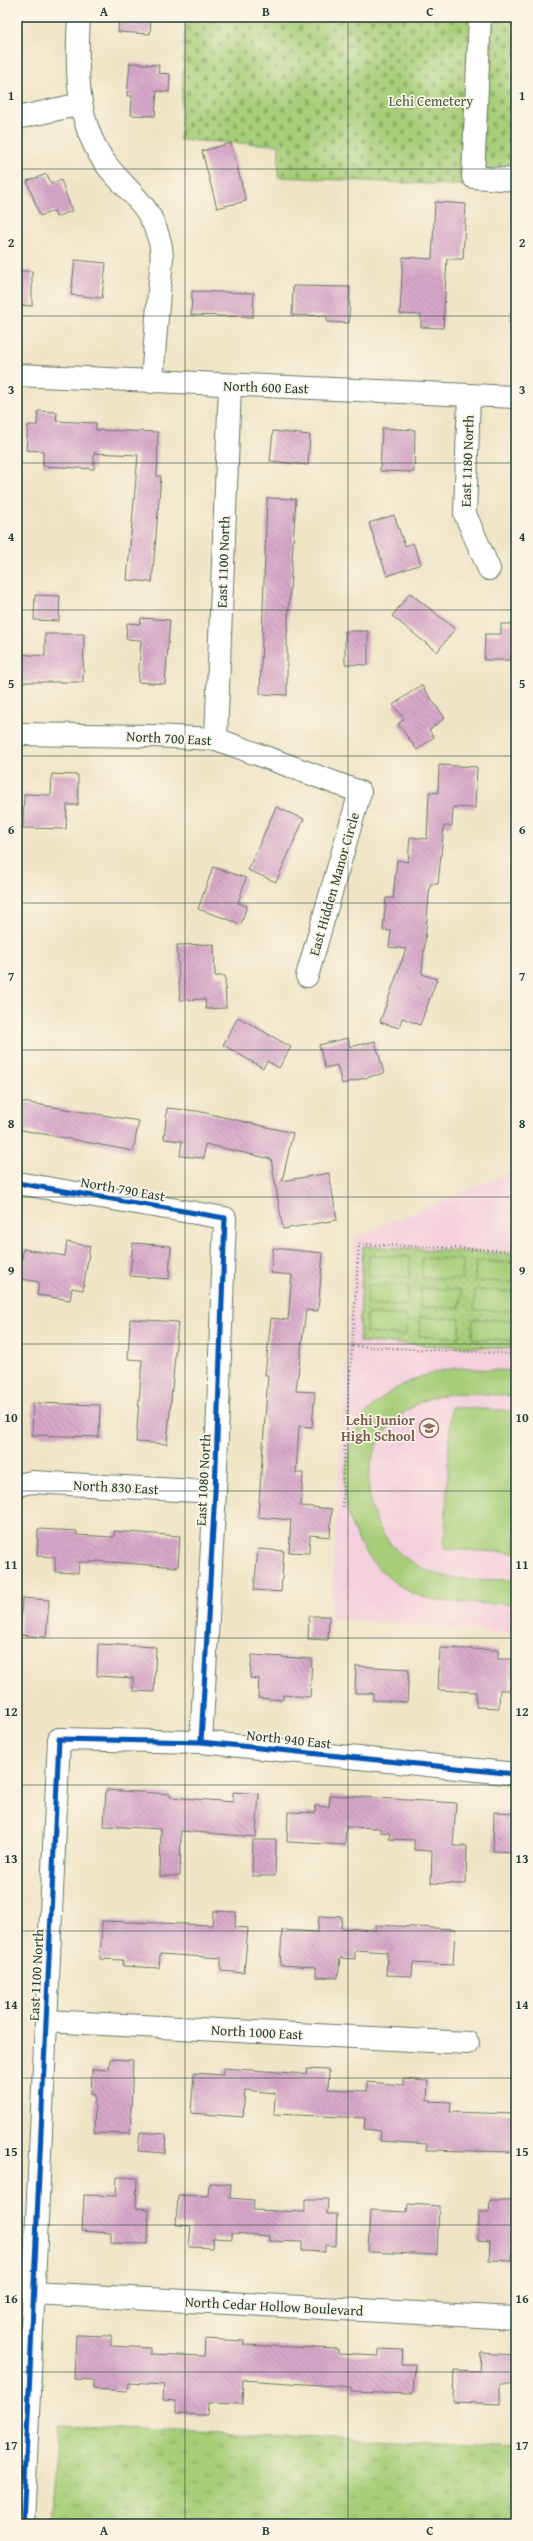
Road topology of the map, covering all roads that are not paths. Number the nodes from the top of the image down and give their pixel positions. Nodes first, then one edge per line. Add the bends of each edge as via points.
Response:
1 (79, 17) edge
2 (480, 17) edge
3 (81, 104) junction
4 (17, 118) edge
5 (516, 180) edge
6 (17, 375) edge
7 (152, 382) junction
8 (230, 386) junction
9 (469, 396) junction
10 (516, 397) edge
11 (489, 569) dead end
12 (17, 734) edge
13 (216, 739) junction
14 (360, 792) joint
15 (307, 976) dead end
16 (17, 1183) edge
17 (225, 1218) joint
18 (17, 1485) edge
19 (215, 1492) junction
20 (59, 1739) joint
21 (201, 1742) junction
22 (516, 1774) edge
23 (46, 2021) junction
24 (468, 2043) dead end
25 (32, 2293) junction
26 (516, 2318) edge
27 (22, 2524) edge

1 - 3 street via 77,60
2 - 5 street via 473,177
3 - 4 street
3 - 7 street via 90,137 109,168 137,196 152,218 160,244 161,272
6 - 7 street, North 600 East
7 - 8 street, North 600 East
8 - 9 street, North 600 East
8 - 13 street, East 1100 North
9 - 10 street, North 600 East
9 - 11 street, East 1180 North via 465,514
12 - 13 street, North 700 East
13 - 14 street, North 700 East
14 - 15 street, East Hidden Manor Circle
16 - 17 street, North 790 East
17 - 19 street, East 1080 North
18 - 19 street, North 830 East via 32,1482
19 - 21 street, East 1080 North
20 - 21 street, North 940 East
20 - 23 street, East 1100 North
21 - 22 street, North 940 East
23 - 24 street, North 1000 East
23 - 25 street, East 1100 North
25 - 26 street, North Cedar Hollow Boulevard
25 - 27 street, East 1100 North

